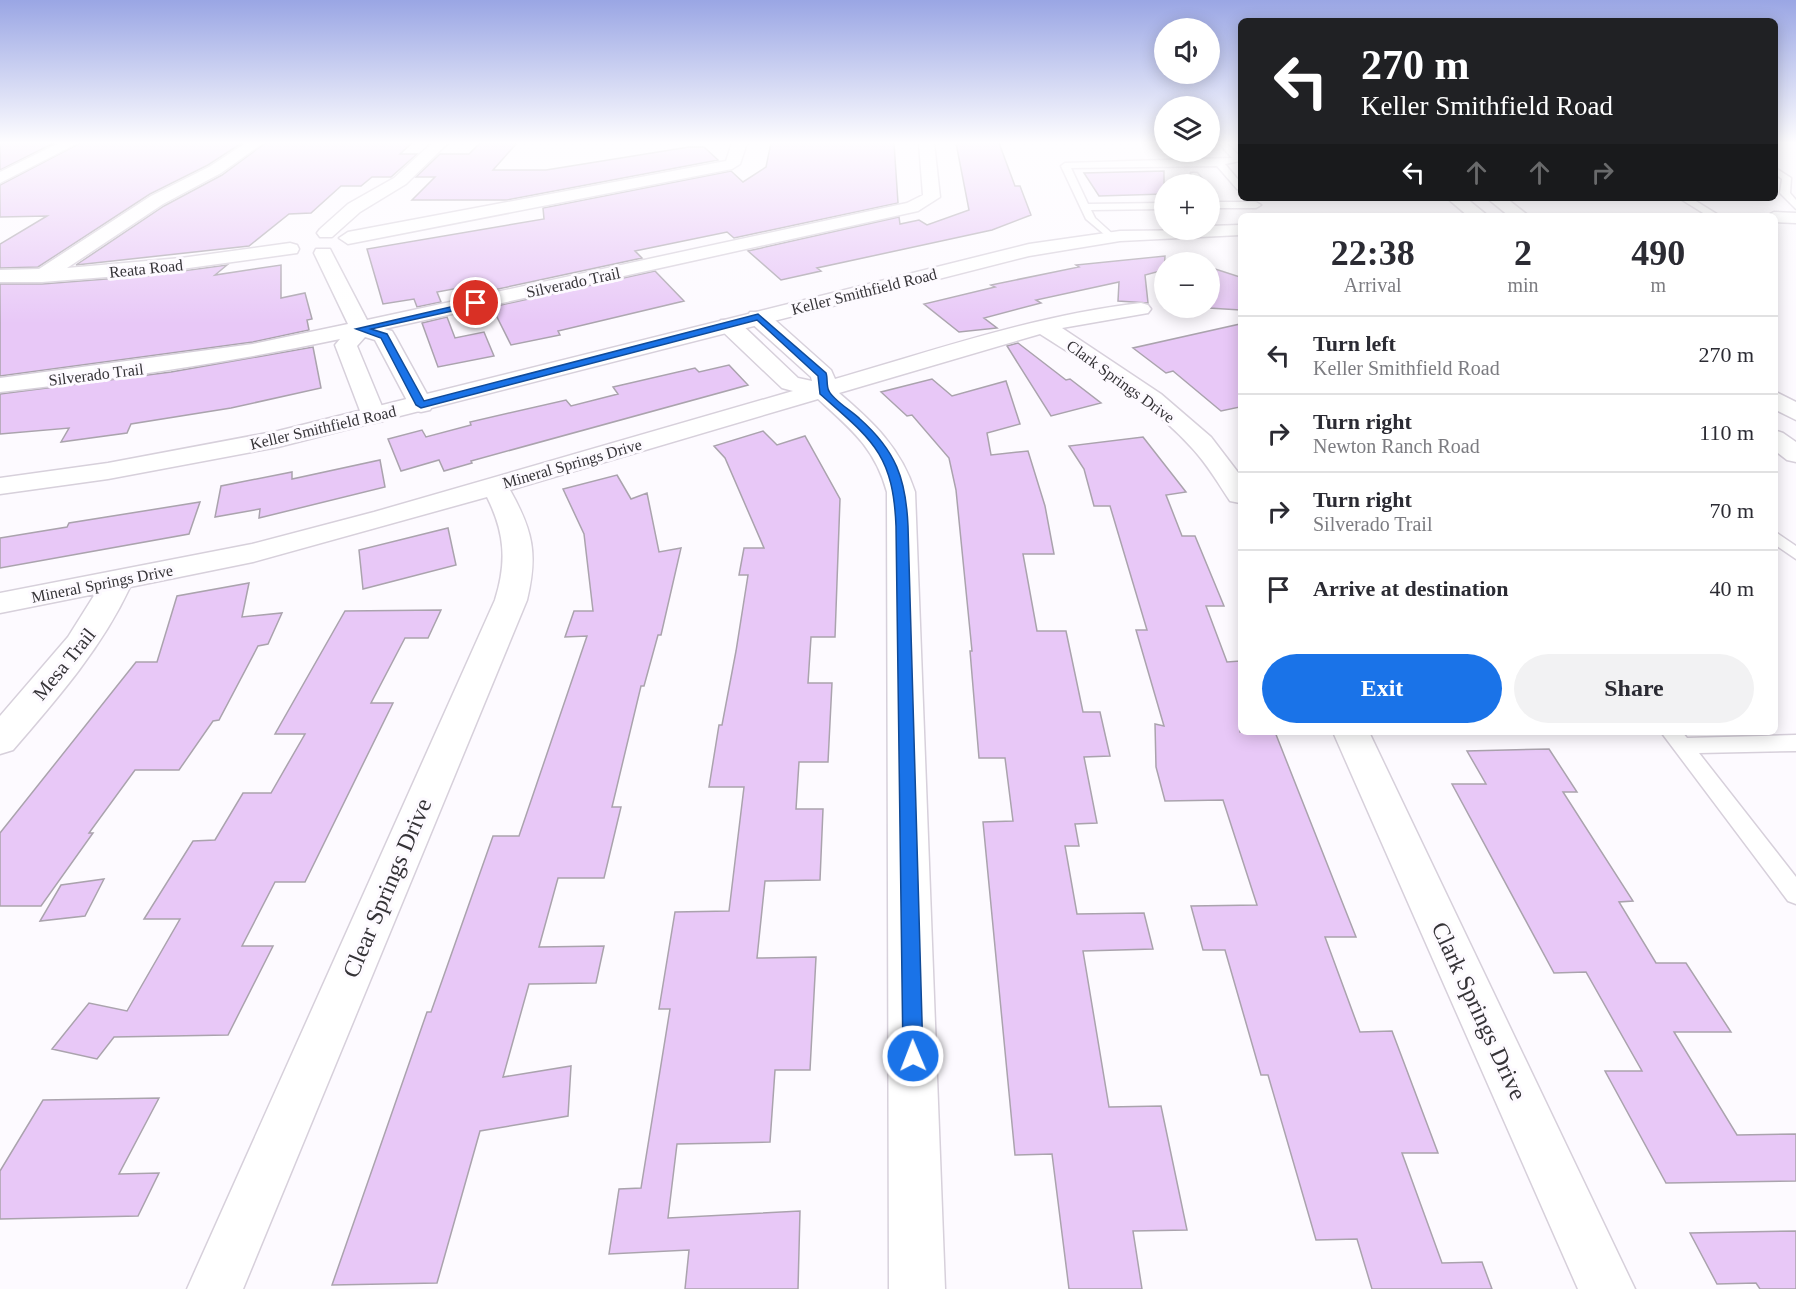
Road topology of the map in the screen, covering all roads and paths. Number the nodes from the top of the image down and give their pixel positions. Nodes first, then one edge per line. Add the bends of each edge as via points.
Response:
1 (152, 203) edge
2 (362, 203) edge
3 (529, 203) edge
4 (923, 203) edge
5 (1083, 203) edge
6 (1462, 203) edge
7 (1502, 203) edge
8 (1693, 203) edge
9 (1154, 206) edge
10 (1085, 207) junction
11 (1475, 213) edge
12 (1517, 213) edge
13 (1710, 213) edge
14 (1778, 217) edge
15 (1796, 218) edge
16 (1778, 228) edge
17 (1796, 228) edge
18 (1238, 230) edge
19 (1112, 237) junction
20 (324, 243) junction
21 (0, 276) edge
22 (42, 276) junction
23 (1141, 309) dead end
24 (758, 317) junction
25 (729, 325) junction
26 (1043, 326) junction
27 (361, 329) junction
28 (0, 385) edge
29 (824, 392) junction
30 (1778, 401) edge
31 (421, 405) junction
32 (1796, 413) edge
33 (374, 416) junction
34 (1778, 421) edge
35 (1796, 426) edge
36 (1778, 441) edge
37 (1796, 454) edge
38 (494, 485) junction
39 (0, 486) edge
40 (1238, 491) edge
41 (1778, 539) edge
42 (1796, 554) edge
43 (117, 581) junction
44 (0, 603) edge
45 (1352, 735) edge
46 (1676, 739) edge
47 (0, 740) edge
48 (1796, 743) edge
49 (1796, 894) edge
50 (215, 1289) edge
51 (917, 1289) edge
52 (1607, 1289) edge

1 - 22 street
2 - 20 street
3 - 20 street via 348,238 340,248
4 - 27 street, Silverado Trail
5 - 10 lane
6 - 11 street
7 - 12 street
8 - 13 lane
9 - 10 lane
10 - 19 lane via 1091,219
14 - 15 street
16 - 17 street
18 - 19 street, Keller Smithfield Road
19 - 24 street, Keller Smithfield Road via 1029,250
20 - 22 street, Reata Road via 305,254 290,249 164,267
20 - 27 street
21 - 22 street, Reata Road
23 - 26 street, Mineral Springs Drive
24 - 25 street, Keller Smithfield Road
24 - 29 street via 823,375
25 - 29 street via 790,382
25 - 31 street, Keller Smithfield Road
26 - 29 street, Mineral Springs Drive
26 - 40 street, Clark Springs Drive via 1158,403 1201,441
27 - 28 street, Silverado Trail via 172,364
27 - 31 street via 384,336
27 - 33 street via 346,345
29 - 38 street, Mineral Springs Drive
29 - 51 street via 883,449 901,492
30 - 32 street
31 - 33 street, Keller Smithfield Road
33 - 39 street, Keller Smithfield Road via 192,455
34 - 35 street
36 - 37 street
38 - 43 street, Mineral Springs Drive via 253,553
38 - 50 street, Clear Springs Drive via 513,520 519,546 520,570 512,600
41 - 42 lane
43 - 44 street, Mineral Springs Drive
43 - 47 street, Mesa Trail via 88,636
45 - 52 street, Clark Springs Drive
46 - 48 lane
46 - 49 lane

